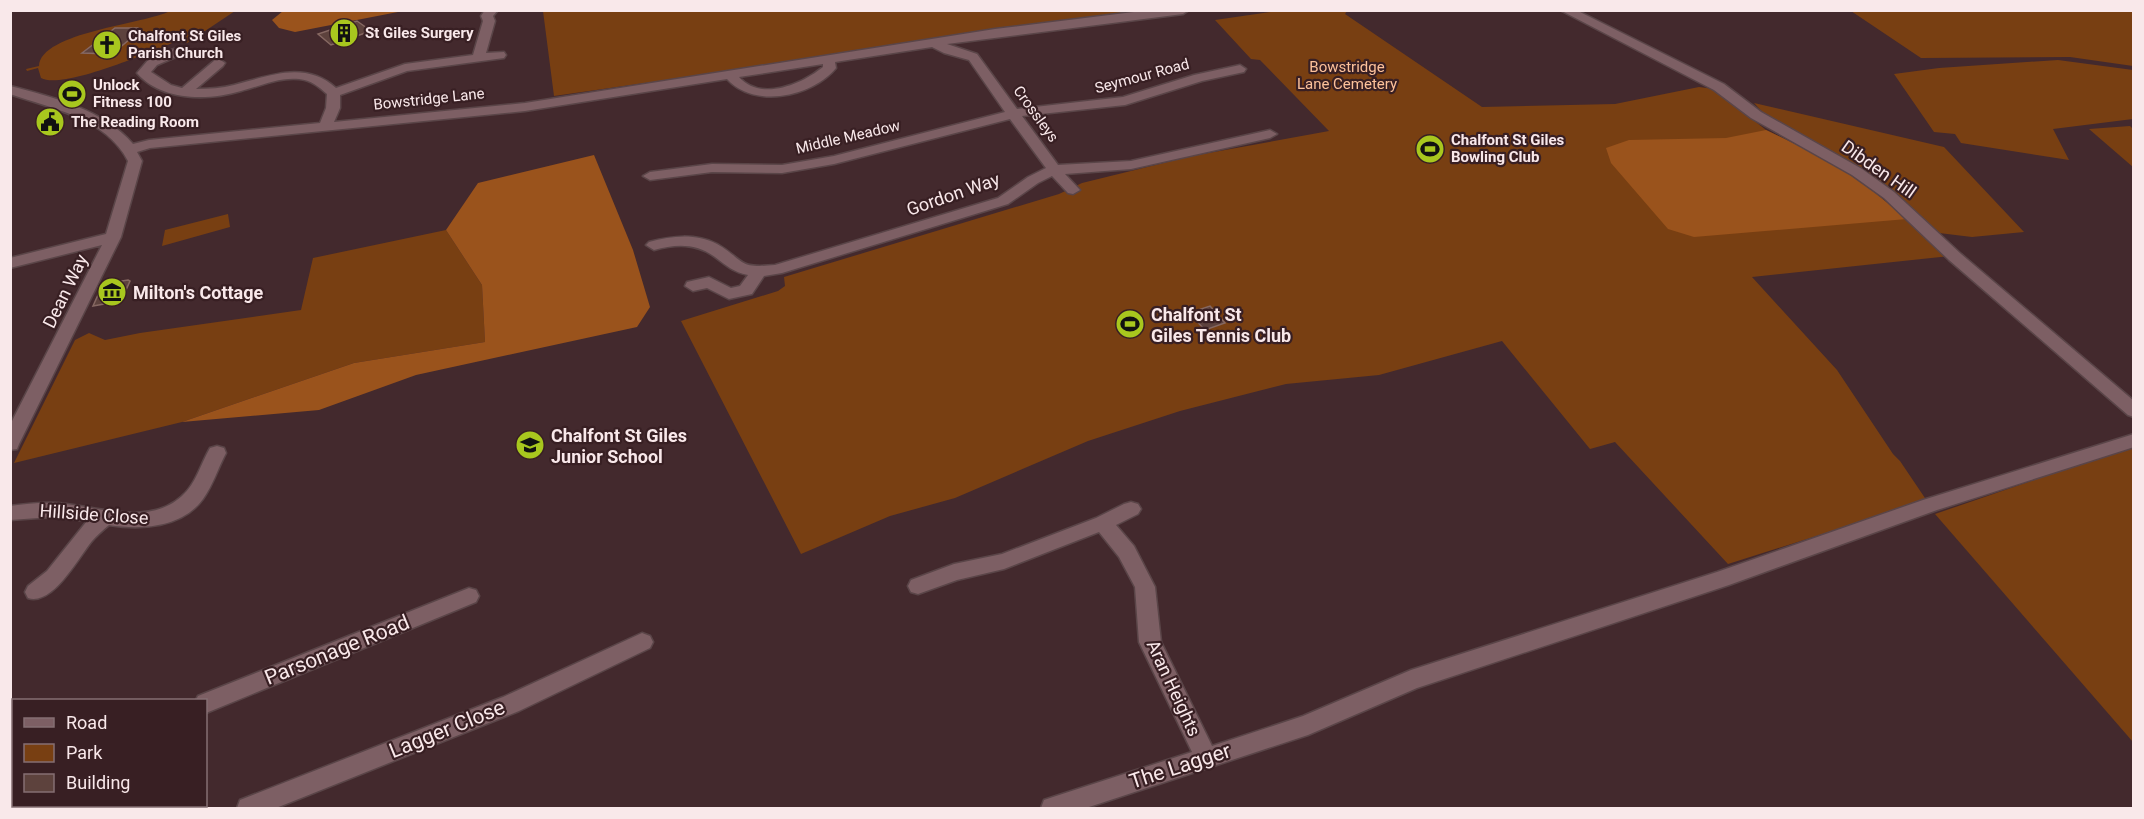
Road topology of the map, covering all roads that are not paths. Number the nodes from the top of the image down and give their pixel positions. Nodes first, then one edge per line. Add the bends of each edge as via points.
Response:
1 (492, 10) edge
2 (1183, 10) edge
3 (1566, 10) edge
4 (995, 33) junction
5 (935, 43) junction
6 (174, 53) dead end
7 (500, 55) dead end
8 (479, 57) junction
9 (973, 57) junction
10 (828, 59) junction
11 (219, 63) dead end
12 (1240, 69) dead end
13 (729, 74) junction
14 (10, 90) edge
15 (186, 91) junction
16 (333, 93) junction
17 (1016, 113) junction
18 (324, 126) junction
19 (1270, 134) dead end
20 (131, 149) junction
21 (1054, 170) junction
22 (650, 176) dead end
23 (1072, 190) dead end
24 (113, 237) junction
25 (654, 245) dead end
26 (10, 263) edge
27 (759, 272) junction
28 (693, 286) dead end
29 (2133, 411) edge
30 (2133, 440) edge
31 (10, 444) edge
32 (216, 453) dead end
33 (1131, 509) dead end
34 (10, 513) edge
35 (105, 517) junction
36 (1103, 523) junction
37 (918, 586) dead end
38 (34, 592) dead end
39 (469, 596) dead end
40 (642, 642) dead end
41 (207, 703) edge
42 (1206, 757) junction
43 (249, 808) edge
44 (1053, 808) edge

1 - 8 street via 487,16
2 - 4 street, Bowstridge Lane
3 - 29 street, Dibden Hill via 1719,87 1756,115 1857,172 1889,195
4 - 5 street, Bowstridge Lane
4 - 9 street via 992,41
5 - 9 street
5 - 10 street, Bowstridge Lane
6 - 15 street via 153,62 144,73 167,88
7 - 8 street
8 - 16 street via 405,68
9 - 17 street, Crossleys
10 - 13 street, Bowstridge Lane
10 - 13 street via 830,68 819,79 773,93 734,82
11 - 15 street
12 - 17 street, Seymour Road via 1125,101
13 - 18 street, Bowstridge Lane via 525,106
14 - 20 street via 87,116
15 - 16 street via 216,92 266,77 292,75 311,79
16 - 18 street via 333,108
17 - 21 street, Crossleys
17 - 22 street, Middle Meadow via 834,160 782,169 712,168
18 - 20 street, Bowstridge Lane
19 - 21 street, Gordon Way via 1131,165
20 - 24 street, Dean Way via 135,161
21 - 23 street, Crossleys
21 - 27 street, Gordon Way via 1003,201
24 - 26 street
24 - 31 street, Dean Way
25 - 27 street, Gordon Way via 668,241 700,242 737,268
27 - 28 street via 746,290 729,294 709,282
30 - 42 street, The Lagger via 1411,680 1308,725
32 - 35 street, Hillside Close via 191,501 172,514 148,521
33 - 36 street
34 - 35 street, Hillside Close via 65,510
35 - 38 street via 86,534 54,577
36 - 37 street via 1004,561 954,572
36 - 42 street, Aran Heights via 1126,552 1145,587 1150,642
39 - 41 street, Parsonage Road
40 - 43 street, Lagger Close via 511,704
42 - 44 street, The Lagger

